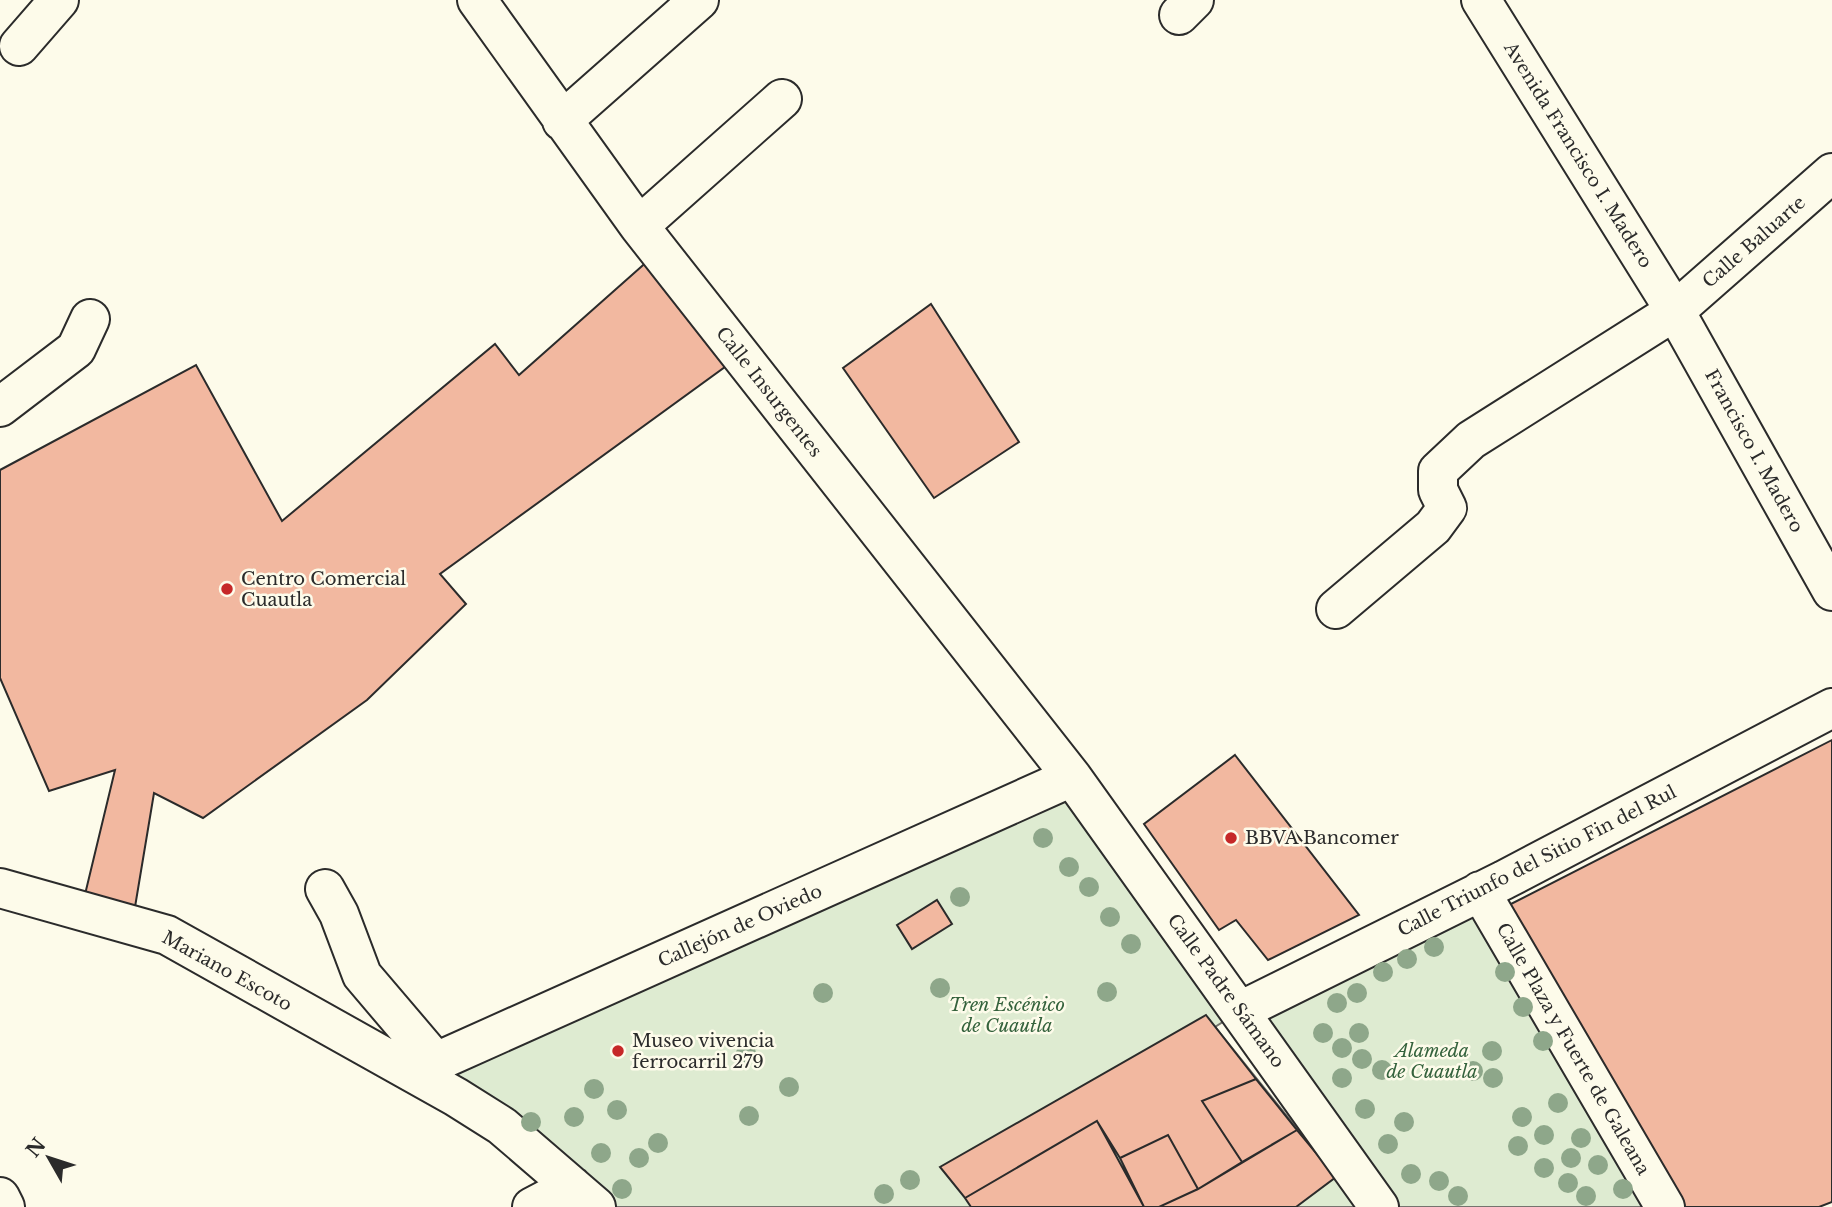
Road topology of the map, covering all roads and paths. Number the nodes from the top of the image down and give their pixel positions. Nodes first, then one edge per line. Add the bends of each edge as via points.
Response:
1 (59, 0) edge
2 (477, 0) edge
3 (699, 0) edge
4 (1481, 0) edge
5 (19, 46) dead end
6 (782, 99) dead end
7 (562, 121) junction
8 (1832, 173) edge
9 (639, 226) junction
10 (1675, 311) junction
11 (90, 319) dead end
12 (0, 407) edge
13 (1832, 591) edge
14 (1336, 609) dead end
15 (1832, 708) edge
16 (1072, 777) junction
17 (0, 888) edge
18 (325, 889) dead end
19 (1480, 891) junction
20 (1240, 1011) junction
21 (420, 1064) junction
22 (584, 1196) edge
23 (0, 1197) edge
24 (5, 1207) edge
25 (532, 1207) edge
26 (1379, 1207) edge
27 (1665, 1207) edge

1 - 5 street
2 - 7 street, Calle Insurgentes
3 - 7 street
4 - 10 street, Avenida Francisco I. Madero
6 - 9 street
7 - 9 street, Calle Insurgentes
8 - 10 street, Calle Baluarte
9 - 16 street, Calle Insurgentes
10 - 13 street, Francisco I. Madero
10 - 14 street, Calle Baluarte via 1471,440 1438,471 1438,490 1447,508 1433,527
11 - 12 street via 76,349
15 - 19 street, Calle Triunfo del Sitio Fin del Rul
16 - 20 street, Calle Padre Sámano
16 - 21 street, Callejón de Oviedo
17 - 21 street, Mariano Escoto via 167,934 349,1038
18 - 21 street via 362,975
19 - 20 street, Calle Triunfo del Sitio Fin del Rul
19 - 27 street, Calle Plaza y Fuerte de Galeana
20 - 26 street, Calle Padre Sámano
21 - 22 street
22 - 25 street
23 - 24 street

